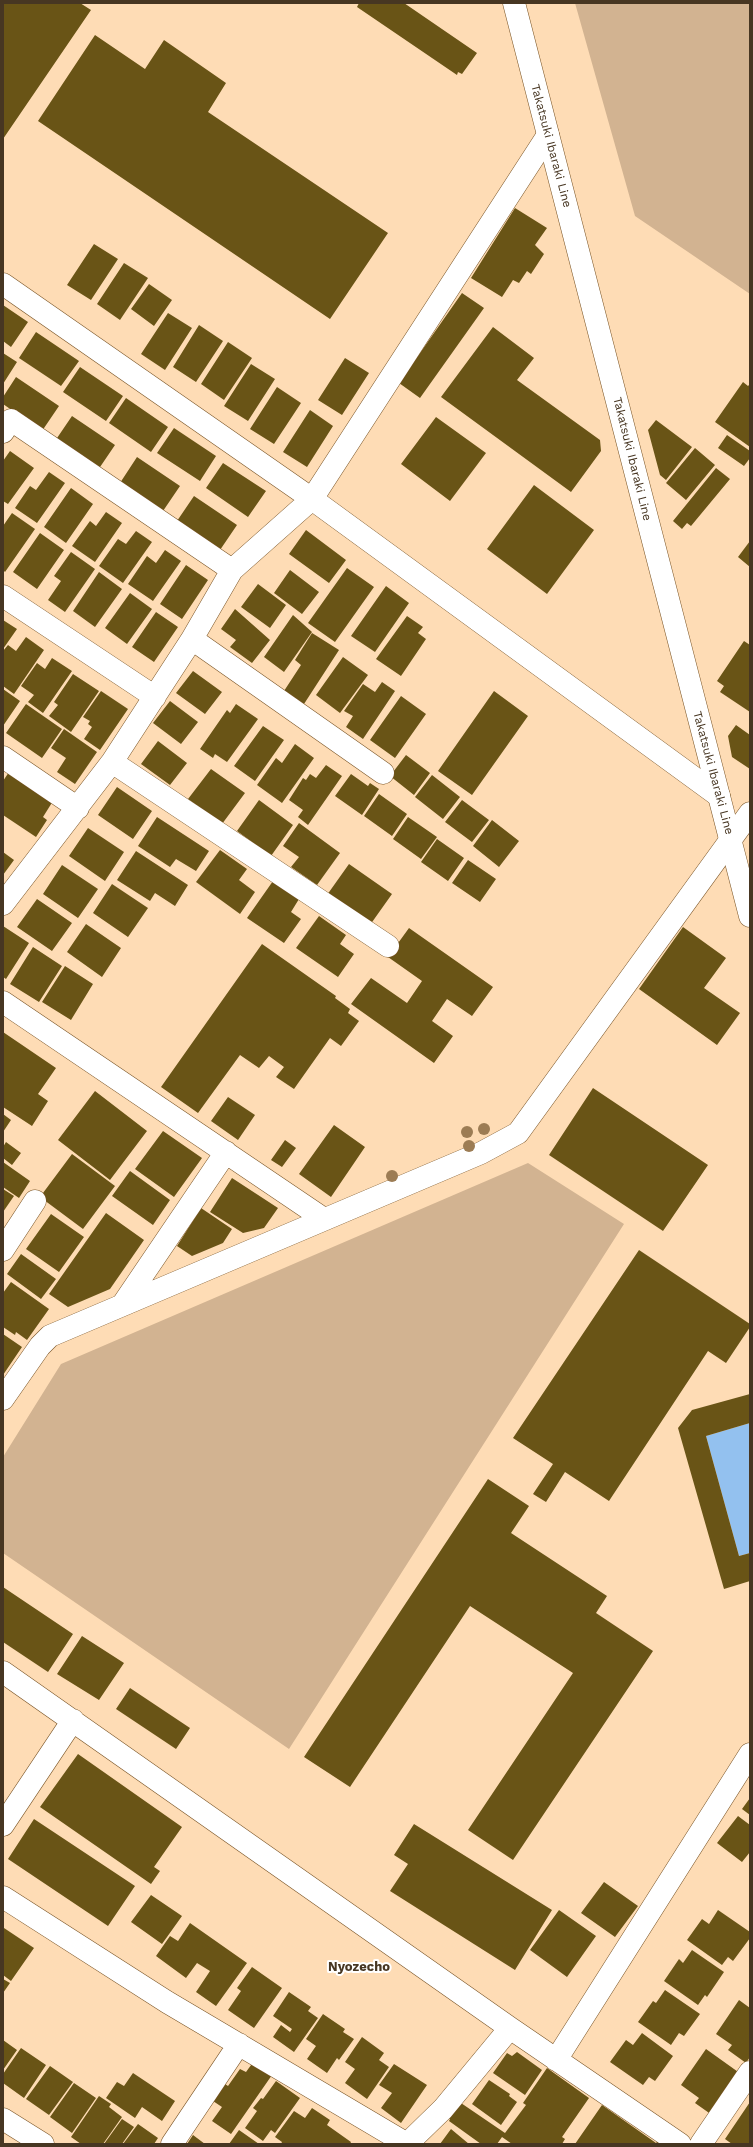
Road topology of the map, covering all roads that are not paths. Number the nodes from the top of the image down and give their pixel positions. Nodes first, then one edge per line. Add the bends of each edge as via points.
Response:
1 (514, 3) edge
2 (548, 135) junction
3 (3, 284) edge
4 (3, 432) edge
5 (312, 499) junction
6 (232, 570) junction
7 (3, 596) edge
8 (192, 639) junction
9 (155, 697) junction
10 (3, 757) edge
11 (112, 762) junction
12 (383, 773) dead end
13 (719, 796) junction
14 (78, 808) junction
15 (749, 817) edge
16 (731, 840) junction
17 (3, 904) edge
18 (750, 916) edge
19 (388, 946) dead end
20 (3, 1002) edge
21 (226, 1152) junction
22 (35, 1201) dead end
23 (324, 1219) junction
24 (3, 1250) edge
25 (123, 1304) junction
26 (3, 1399) edge
27 (3, 1672) edge
28 (72, 1720) junction
29 (750, 1754) edge
30 (3, 1825) edge
31 (3, 1897) edge
32 (510, 2028) junction
33 (240, 2044) junction
34 (556, 2060) junction
35 (750, 2072) edge
36 (3, 2119) edge
37 (43, 2144) edge
38 (172, 2144) edge
39 (407, 2144) edge
40 (680, 2144) edge
41 (701, 2144) edge

1 - 2 street, Takatsuki Ibaraki Line
2 - 5 street
2 - 13 street, Takatsuki Ibaraki Line
3 - 5 street
4 - 6 street via 11,420
5 - 6 street
5 - 13 street
6 - 8 street
7 - 9 street
8 - 9 street
8 - 12 street
9 - 11 street
10 - 14 street
11 - 14 street
11 - 19 street
13 - 16 street, Takatsuki Ibaraki Line
14 - 17 street
15 - 16 street
16 - 18 street, Takatsuki Ibaraki Line
16 - 23 street via 518,1133 481,1153
20 - 21 street
21 - 23 street
21 - 25 street
22 - 24 street
23 - 25 street
25 - 26 street via 50,1336 40,1346
27 - 28 street
28 - 30 street
28 - 32 street
29 - 34 street
31 - 33 street via 167,2002
32 - 34 street
32 - 39 street via 443,2109
33 - 38 street
33 - 39 street
34 - 40 street
35 - 41 street
36 - 37 street

